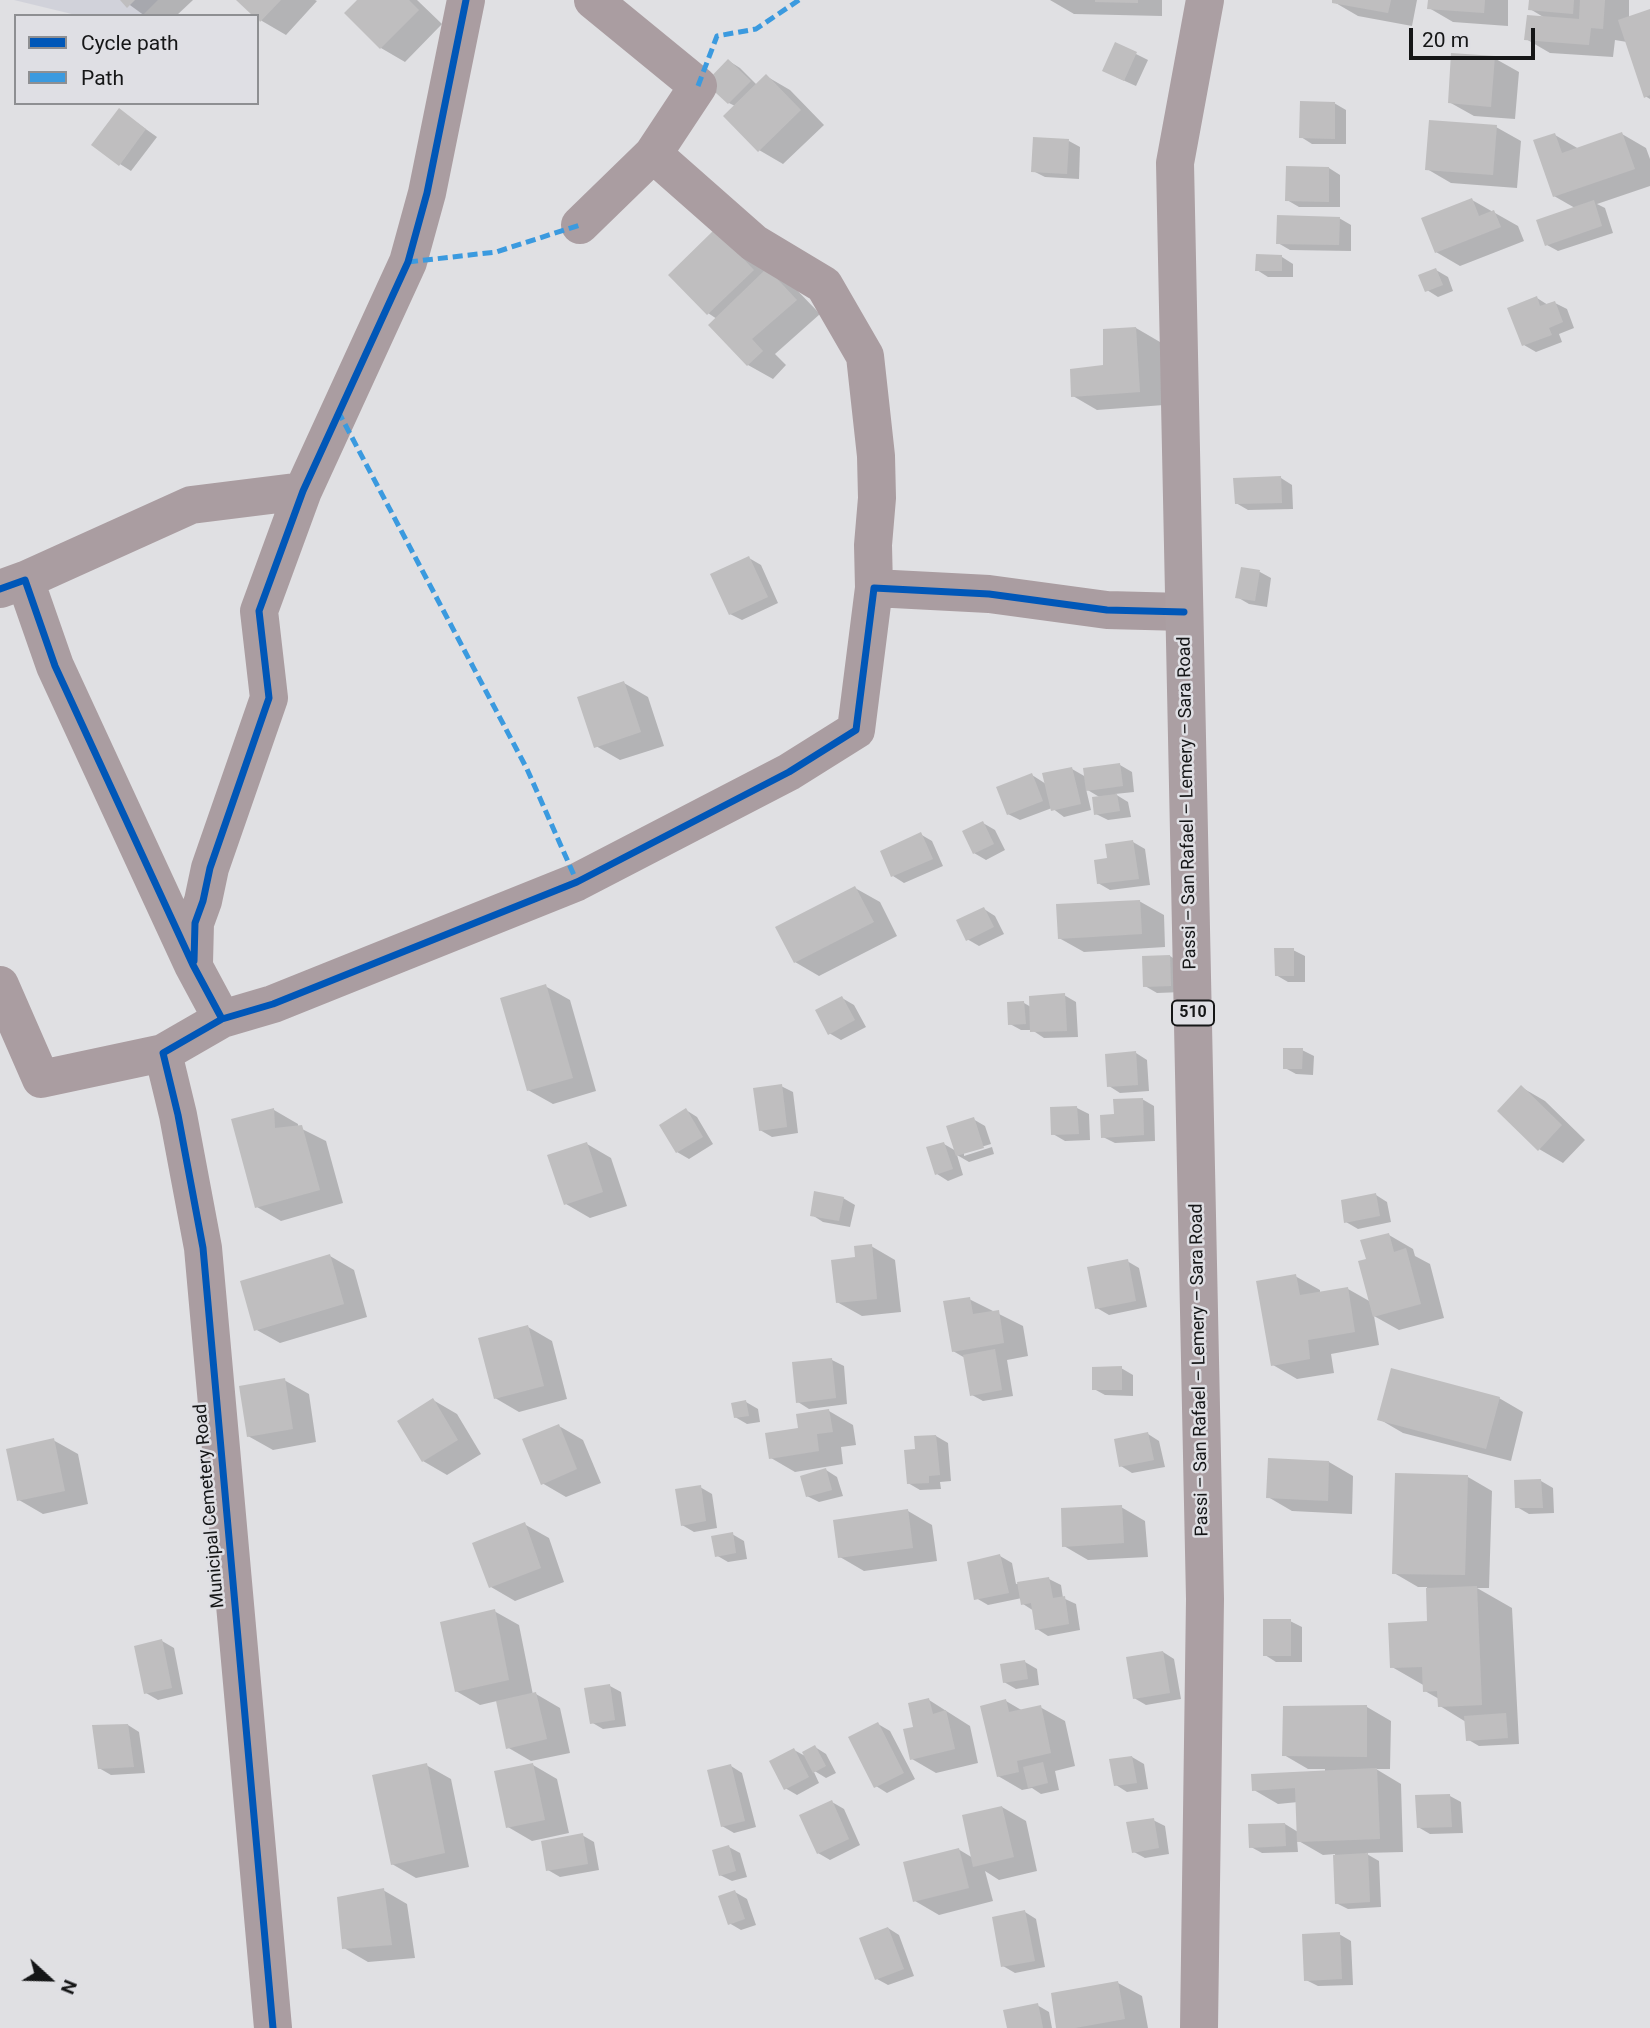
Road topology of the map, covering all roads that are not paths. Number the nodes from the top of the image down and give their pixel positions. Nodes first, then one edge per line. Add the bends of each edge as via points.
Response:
1 (466, 0) edge
2 (593, 0) edge
3 (1205, 0) edge
4 (653, 154) junction
5 (580, 225) dead end
6 (303, 491) junction
7 (12, 585) edge
8 (874, 588) junction
9 (1184, 612) junction
10 (193, 965) junction
11 (0, 985) edge
12 (222, 1019) junction
13 (163, 1053) junction
14 (272, 2028) edge
15 (1199, 2028) edge

1 - 6 street via 427,193 408,262
2 - 4 street via 698,86
3 - 9 main road, Passi – San Rafael – Lemery – Sara Road / 510 via 1175,163
4 - 5 street
4 - 8 street via 754,243 824,285 865,356 876,456
6 - 7 street via 191,505
6 - 10 street via 259,611 269,698 210,868 195,923
7 - 10 street via 55,666
8 - 9 street via 989,594 1107,610
8 - 12 street via 856,730 789,772 577,882 273,1004
9 - 15 main road, Passi – San Rafael – Lemery – Sara Road / 510 via 1205,1599
10 - 12 street
11 - 13 street via 41,1079
12 - 13 street
13 - 14 street, Municipal Cemetery Road via 203,1248

